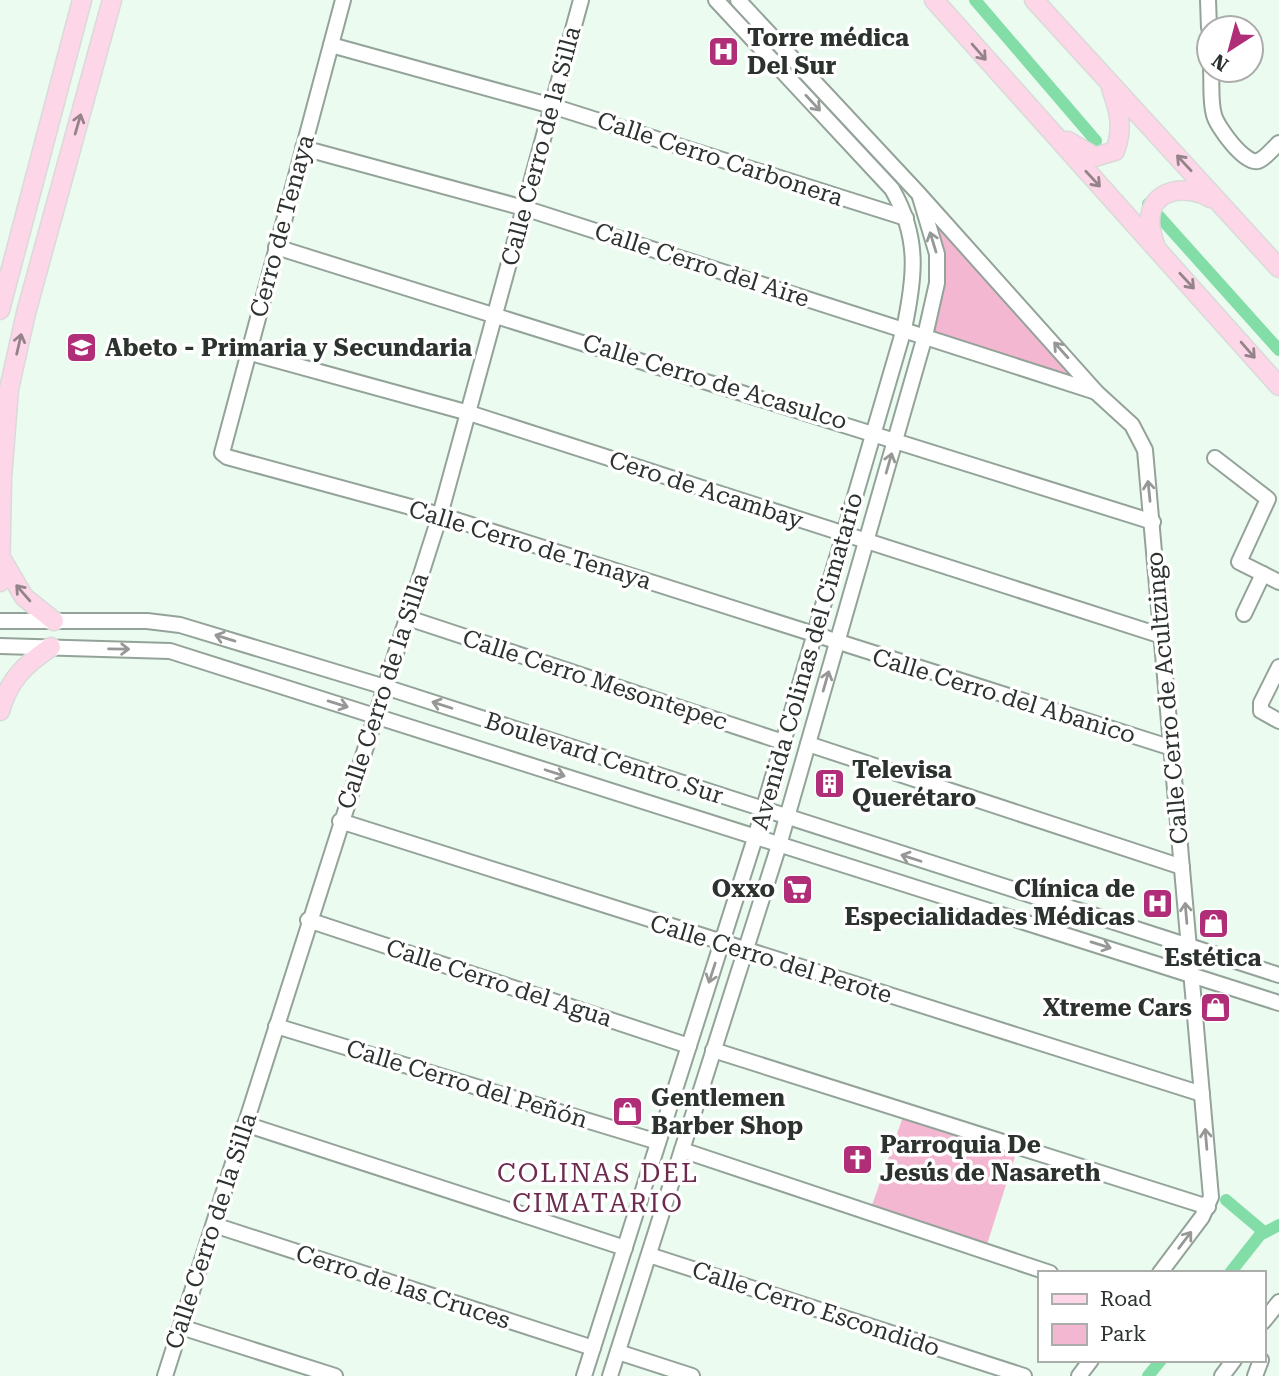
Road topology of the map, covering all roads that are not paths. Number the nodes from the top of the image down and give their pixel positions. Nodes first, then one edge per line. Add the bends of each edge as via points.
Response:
1 (112, 0) edge
2 (343, 0) edge
3 (716, 0) edge
4 (738, 0) edge
5 (934, 0) edge
6 (1034, 0) edge
7 (578, 1) edge
8 (79, 3) edge
9 (331, 45) junction
10 (1108, 81) junction
11 (1212, 84) edge
12 (552, 106) junction
13 (1030, 111) junction
14 (1279, 143) edge
15 (303, 148) junction
16 (918, 193) junction
17 (524, 208) junction
18 (1224, 208) junction
19 (905, 218) junction
20 (276, 247) junction
21 (1156, 248) junction
22 (1279, 268) edge
23 (0, 310) edge
24 (495, 313) junction
25 (904, 330) junction
26 (925, 336) junction
27 (247, 352) junction
28 (1279, 386) edge
29 (1097, 393) junction
30 (469, 413) junction
31 (875, 432) junction
32 (896, 439) junction
33 (222, 453) joint
34 (1215, 458) dead end
35 (440, 515) junction
36 (1153, 522) junction
37 (844, 535) junction
38 (866, 541) junction
39 (1, 558) edge
40 (1263, 574) junction
41 (0, 582) edge
42 (1279, 582) edge
43 (1244, 614) dead end
44 (408, 618) junction
45 (0, 621) edge
46 (54, 621) junction
47 (814, 636) junction
48 (1162, 636) junction
49 (837, 643) junction
50 (0, 646) edge
51 (51, 647) junction
52 (1279, 667) edge
53 (385, 687) junction
54 (793, 707) junction
55 (0, 712) edge
56 (817, 714) junction
57 (375, 715) junction
58 (1279, 721) edge
59 (783, 742) junction
60 (808, 744) junction
61 (1172, 748) junction
62 (763, 810) junction
63 (786, 818) junction
64 (340, 821) junction
65 (755, 838) junction
66 (779, 845) junction
67 (1182, 867) junction
68 (308, 920) junction
69 (722, 943) junction
70 (1188, 947) junction
71 (745, 951) junction
72 (1190, 973) junction
73 (1279, 975) edge
74 (1279, 1003) edge
75 (276, 1026) junction
76 (689, 1046) junction
77 (713, 1051) junction
78 (674, 1094) junction
79 (1202, 1094) junction
80 (698, 1101) junction
81 (245, 1124) junction
82 (658, 1142) junction
83 (682, 1150) junction
84 (644, 1192) junction
85 (666, 1200) junction
86 (1208, 1207) junction
87 (214, 1225) junction
88 (625, 1248) junction
89 (649, 1255) junction
90 (1044, 1271) edge
91 (1161, 1271) edge
92 (609, 1296) junction
93 (1279, 1302) edge
94 (633, 1303) junction
95 (1265, 1320) edge
96 (181, 1328) junction
97 (593, 1349) junction
98 (618, 1352) junction
99 (165, 1376) edge
100 (335, 1376) edge
101 (584, 1376) edge
102 (610, 1376) edge
103 (692, 1376) edge
104 (1024, 1376) edge

39 -> 1 main road via 9,390
2 - 9 street, Cerro de Tenaya
3 -> 19 street, Avenida Colinas del Cimatario via 892,189
4 - 16 street, Avenida Colinas del Cimatario
5 -> 13 main road
6 - 10 main road
7 - 12 street, Calle Cerro de la Silla
8 - 23 main road
9 - 12 street, Calle Cerro Carbonera
9 - 15 street, Cerro de Tenaya
10 - 13 main road via 1122,133 1115,150 1106,156 1083,153
18 -> 10 main road
11 - 14 street via 1217,125 1246,158 1260,160
12 - 17 street, Calle Cerro de la Silla
12 - 19 street, Calle Cerro Carbonera
13 -> 21 main road
15 - 17 street, Calle Cerro del Aire
15 - 20 street, Cerro de Tenaya
26 -> 16 street, Avenida Colinas del Cimatario via 937,283 937,254
29 -> 16 street, Calle Cerro de Acultzingo
17 - 24 street, Calle Cerro de la Silla
17 - 25 street, Calle Cerro del Aire
18 - 21 main road via 1196,190 1171,191 1152,210
18 - 22 main road
19 - 25 street, Avenida Colinas del Cimatario via 913,245 915,279
20 - 24 street, Calle Cerro de Acasulco
20 - 27 street, Cerro de Tenaya
21 -> 28 main road
24 - 30 street, Calle Cerro de la Silla
24 - 31 street, Calle Cerro de Acasulco
25 - 26 street, Calle Cerro del Aire
25 - 31 street, Avenida Colinas del Cimatario
26 - 29 street, Calle Cerro del Aire
26 - 32 street, Avenida Colinas del Cimatario
27 - 30 street, Cero de Acambay
27 - 33 street, Cerro de Tenaya
36 -> 29 street, Calle Cerro de Acultzingo via 1140,436
30 - 35 street, Calle Cerro de la Silla
30 - 37 street, Cero de Acambay
31 - 32 street, Calle Cerro de Acasulco
31 - 37 street, Avenida Colinas del Cimatario
32 - 36 street, Calle Cerro de Acasulco
38 -> 32 street, Avenida Colinas del Cimatario
33 - 35 street, Calle Cerro de Tenaya
34 - 40 street via 1268,499 1239,562
35 - 44 street, Calle Cerro de la Silla
35 - 47 street, Calle Cerro de Tenaya
36 - 48 street, Calle Cerro de Acultzingo
37 - 38 street, Cero de Acambay
37 - 47 street, Avenida Colinas del Cimatario
38 - 48 street, Cero de Acambay
38 - 49 street, Avenida Colinas del Cimatario
39 - 41 main road
46 -> 39 main road via 24,597
40 - 42 street
40 - 43 street
44 - 53 street, Calle Cerro de la Silla
44 - 59 street, Calle Cerro Mesontepec
45 - 46 street, Boulevard Centro Sur
53 -> 46 street, Boulevard Centro Sur via 180,625
47 - 49 street, Calle Cerro de Tenaya
47 - 54 street, Avenida Colinas del Cimatario
48 - 61 street, Calle Cerro de Acultzingo
56 -> 49 street, Avenida Colinas del Cimatario
49 - 61 street, Calle Cerro del Abanico
50 - 51 street, Boulevard Centro Sur
51 - 55 main road via 19,671
51 -> 57 street, Boulevard Centro Sur via 170,652
52 - 58 street via 1261,710
53 - 57 street, Calle Cerro de la Silla
62 -> 53 street, Boulevard Centro Sur
54 - 56 street
54 - 59 street, Avenida Colinas del Cimatario
56 - 60 street, Avenida Colinas del Cimatario
57 - 64 street, Calle Cerro de la Silla
57 -> 65 street, Boulevard Centro Sur
59 - 62 street, Avenida Colinas del Cimatario
60 - 63 street, Avenida Colinas del Cimatario
60 - 67 street
61 - 67 street, Calle Cerro de Acultzingo
62 - 63 street, Boulevard Centro Sur
62 - 65 street, Avenida Colinas del Cimatario
63 - 66 street, Avenida Colinas del Cimatario
70 -> 63 street, Boulevard Centro Sur
64 - 68 street, Calle Cerro de la Silla
64 - 69 street, Calle Cerro del Perote
65 - 66 street, Boulevard Centro Sur
65 - 69 street, Avenida Colinas del Cimatario
66 - 71 street, Avenida Colinas del Cimatario
66 -> 72 street, Boulevard Centro Sur
70 -> 67 street, Calle Cerro de Acultzingo
68 - 75 street, Calle Cerro de la Silla
68 - 76 street, Calle Cerro del Agua
69 - 71 street, Calle Cerro del Perote
69 -> 76 street, Avenida Colinas del Cimatario
70 - 72 street, Calle Cerro de Acultzingo
70 - 73 street, Boulevard Centro Sur
71 - 77 street, Avenida Colinas del Cimatario
71 - 79 street, Calle Cerro del Perote
72 - 74 street, Boulevard Centro Sur
72 - 79 street, Calle Cerro de Acultzingo
75 - 81 street, Calle Cerro de la Silla
75 - 82 street, Calle Cerro del Peñón
76 - 78 street, Avenida Colinas del Cimatario
77 - 80 street, Avenida Colinas del Cimatario
77 - 86 street
78 - 80 street
78 - 82 street, Avenida Colinas del Cimatario
86 -> 79 street, Calle Cerro de Acultzingo via 1211,1197
80 - 83 street, Avenida Colinas del Cimatario
81 - 87 street, Calle Cerro de la Silla
81 - 88 street
82 - 84 street, Avenida Colinas del Cimatario
83 - 85 street, Avenida Colinas del Cimatario
83 - 90 street
84 - 85 street
84 - 88 street, Avenida Colinas del Cimatario
85 - 89 street, Avenida Colinas del Cimatario
91 -> 86 street
87 - 96 street, Calle Cerro de la Silla
87 - 97 street, Cerro de las Cruces
88 - 92 street, Avenida Colinas del Cimatario
89 - 94 street, Avenida Colinas del Cimatario
89 - 104 street, Calle Cerro Escondido
92 - 94 street
92 - 97 street, Avenida Colinas del Cimatario
93 - 95 street
94 - 98 street, Avenida Colinas del Cimatario
96 - 99 street, Calle Cerro de la Silla
96 - 100 street
97 - 101 street, Avenida Colinas del Cimatario
98 - 102 street, Avenida Colinas del Cimatario
98 - 103 street

